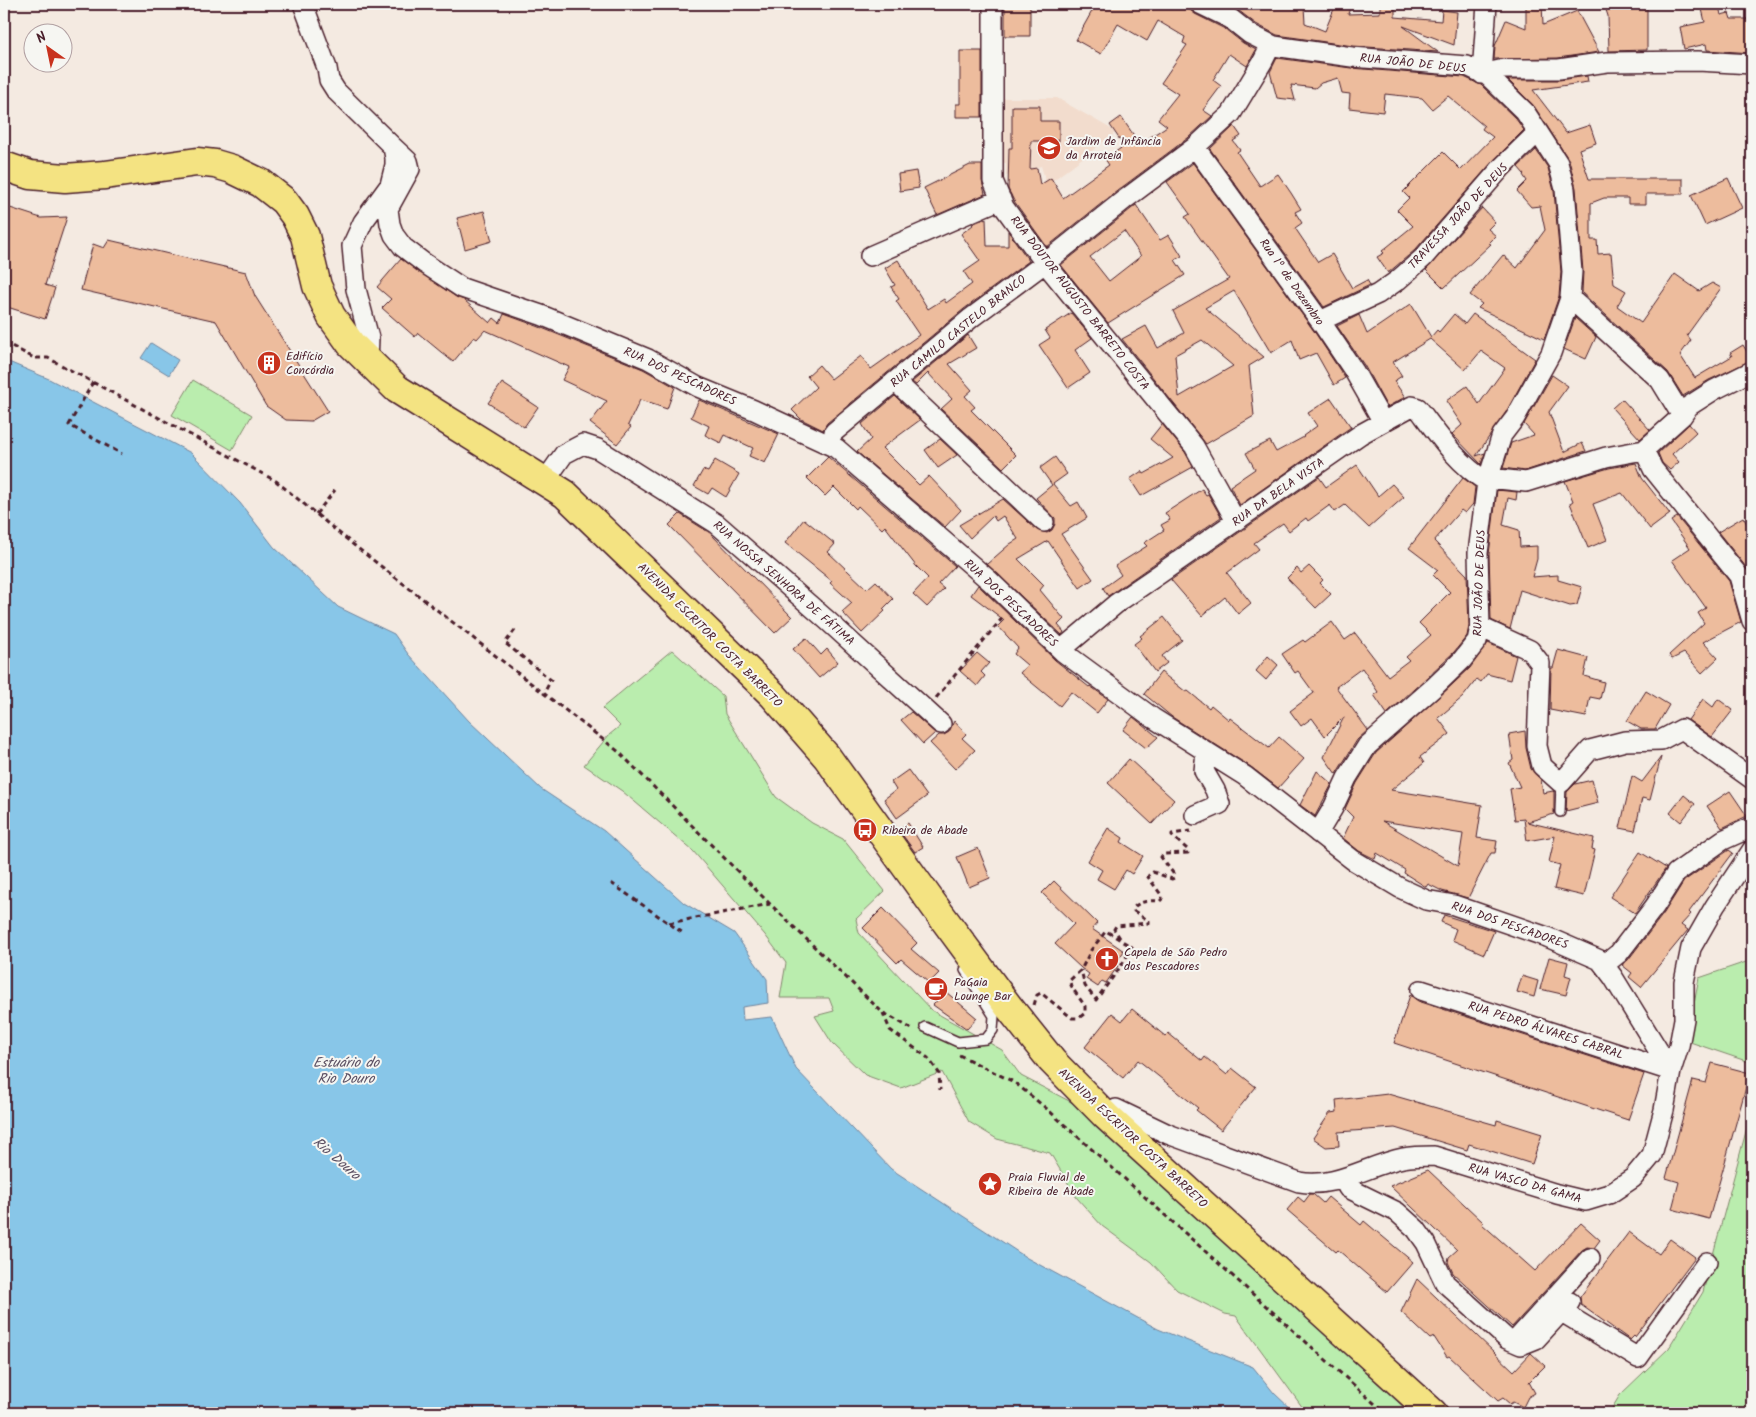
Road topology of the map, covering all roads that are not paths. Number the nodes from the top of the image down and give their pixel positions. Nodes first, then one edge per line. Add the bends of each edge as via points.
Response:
1 (304, 4) edge
2 (993, 4) edge
3 (1488, 4) edge
4 (1205, 5) edge
5 (1271, 45) junction
6 (1752, 64) edge
7 (1482, 74) junction
8 (1538, 132) junction
9 (393, 147) junction
10 (1195, 147) junction
11 (4, 166) edge
12 (1001, 199) junction
13 (870, 256) dead end
14 (1045, 263) junction
15 (1570, 298) junction
16 (1320, 321) junction
17 (368, 362) junction
18 (1752, 371) edge
19 (895, 381) junction
20 (1682, 416) junction
21 (1382, 422) junction
22 (834, 432) dead end
23 (1644, 450) junction
24 (1488, 480) junction
25 (545, 481) junction
26 (1236, 521) junction
27 (1044, 522) dead end
28 (1752, 621) edge
29 (1480, 627) junction
30 (1061, 650) junction
31 (941, 724) dead end
32 (1206, 752) junction
33 (1752, 779) edge
34 (1561, 783) junction
35 (1560, 812) dead end
36 (1195, 814) road end
37 (1752, 827) edge
38 (1318, 833) junction
39 (1752, 850) edge
40 (961, 965) dead end
41 (1604, 965) junction
42 (1421, 990) dead end
43 (923, 1031) road end
44 (1672, 1071) junction
45 (1106, 1116) junction
46 (1343, 1178) junction
47 (1590, 1258) dead end
48 (1708, 1262) dead end
49 (1514, 1342) junction
50 (1433, 1413) edge

1 - 9 street via 329,80 336,91
2 - 12 street, RUA DOUTOR AUGUSTO BARRETO COSTA via 993,181
3 - 7 street
4 - 5 street, RUA JOÃO DE DEUS
5 - 7 street, RUA JOÃO DE DEUS via 1352,57 1467,66
5 - 10 street, RUA CAMILO CASTELO BRANCO via 1231,114
6 - 7 street via 1607,62 1559,69 1504,69
7 - 8 street, RUA JOÃO DE DEUS via 1525,112
8 - 15 street, RUA JOÃO DE DEUS via 1558,163 1565,189 1572,272
8 - 16 street, TRAVESSA JOÃO DE DEUS via 1502,167 1423,258 1378,294
9 - 17 street via 395,165 390,185 363,222 352,246 356,289 369,338
9 - 30 street, RUA DOS PESCADORES via 408,161 410,169 388,209 390,224 403,247 424,263 462,288 541,315 648,359 698,387 836,448 990,581
10 - 14 street, RUA CAMILO CASTELO BRANCO
10 - 16 street, Rua 1º de Dezembro
11 - 17 main road, AVENIDA ESCRITOR COSTA BARRETO via 30,175 65,178 197,162 232,169 261,183 284,201 295,216 305,236 317,286 331,316
12 - 13 street
12 - 14 street, RUA DOUTOR AUGUSTO BARRETO COSTA
14 - 19 street, RUA CAMILO CASTELO BRANCO via 971,318
14 - 26 street, RUA DOUTOR AUGUSTO BARRETO COSTA via 1194,446
15 - 20 street via 1660,380
15 - 24 street, RUA JOÃO DE DEUS via 1551,353 1502,435
16 - 21 street, Rua 1º de Dezembro via 1354,371
17 - 25 main road, AVENIDA ESCRITOR COSTA BARRETO via 397,389
18 - 20 street via 1689,406
19 - 22 street, RUA CAMILO CASTELO BRANCO
19 - 27 street
20 - 23 street
21 - 24 street, RUA DA BELA VISTA via 1412,406 1418,408 1453,455 1477,476
21 - 26 street, RUA DA BELA VISTA
23 - 24 street via 1606,457 1526,482
23 - 28 street via 1653,468 1738,576
24 - 29 street, RUA JOÃO DE DEUS via 1478,553
25 - 31 street, RUA NOSSA SENHORA DE FÁTIMA via 564,454 582,444 598,449 717,524
25 - 45 main road, AVENIDA ESCRITOR COSTA BARRETO via 578,506 773,695 827,757 923,898 1008,1006 1052,1061
26 - 30 street, RUA DA BELA VISTA via 1116,603
29 - 34 street via 1530,650 1540,663 1536,746 1542,766
29 - 38 street, RUA JOÃO DE DEUS via 1477,641 1462,660 1367,746 1346,778
30 - 32 street, RUA DOS PESCADORES via 1153,718
32 - 36 street via 1204,771 1220,804
32 - 38 street, RUA DOS PESCADORES via 1245,776
33 - 34 street via 1682,729 1661,740 1625,742 1590,750
34 - 35 lane
37 - 41 street via 1723,840 1676,873 1619,953
38 - 41 street, RUA DOS PESCADORES via 1353,860 1426,900 1454,904 1547,937 1582,951
39 - 44 street, RUA VASCO DA GAMA via 1690,948 1684,982 1684,1019
40 - 43 lane via 994,1016 993,1030 986,1039 958,1042
41 - 44 street, RUA DOS PESCADORES
42 - 44 street, RUA PEDRO ÁLVARES CABRAL
44 - 46 street, RUA VASCO DA GAMA via 1652,1155 1634,1178 1609,1194 1586,1201 1434,1156 1403,1158
45 - 46 street, RUA VASCO DA GAMA via 1116,1109 1168,1134 1299,1182 1313,1185
45 - 50 main road, AVENIDA ESCRITOR COSTA BARRETO
46 - 49 street via 1348,1188 1397,1212 1416,1229 1445,1283
47 - 49 street
48 - 49 street via 1638,1358 1566,1307 1536,1339 1521,1345

